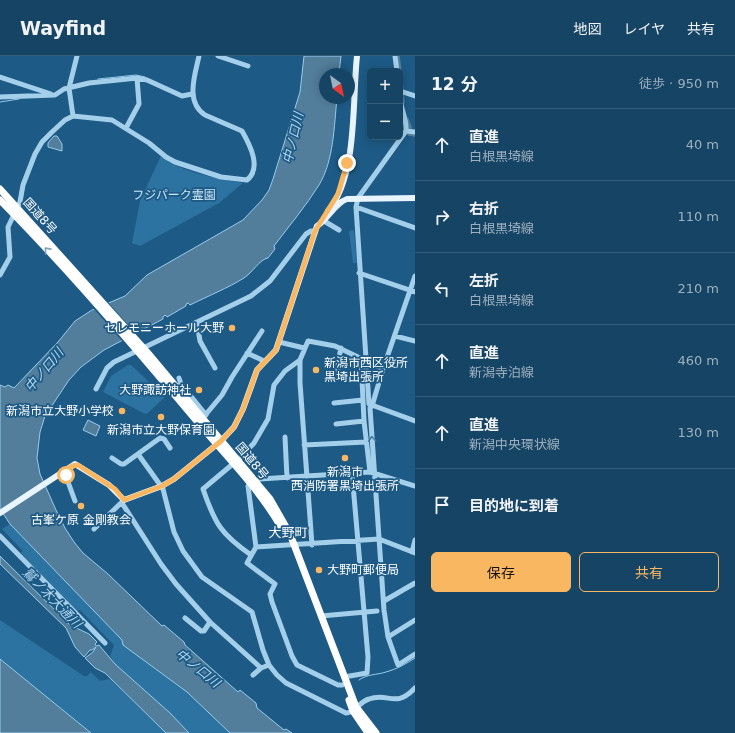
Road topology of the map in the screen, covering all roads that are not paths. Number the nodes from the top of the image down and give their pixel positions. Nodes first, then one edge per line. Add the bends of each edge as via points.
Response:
1 (77, 56) edge
2 (199, 56) edge
3 (218, 56) edge
4 (357, 56) edge
5 (396, 56) edge
6 (248, 66) dead end
7 (397, 68) edge
8 (0, 77) edge
9 (137, 78) junction
10 (69, 88) junction
11 (403, 92) edge
12 (192, 94) junction
13 (52, 95) junction
14 (415, 96) edge
15 (0, 97) edge
16 (400, 104) edge
17 (73, 116) junction
18 (126, 128) junction
19 (406, 131) junction
20 (415, 132) edge
21 (0, 189) edge
22 (358, 198) junction
23 (415, 198) edge
24 (0, 200) edge
25 (356, 207) junction
26 (16, 211) junction
27 (324, 221) junction
28 (316, 228) junction
29 (415, 228) edge
30 (339, 230) dead end
31 (359, 273) junction
32 (0, 275) edge
33 (415, 276) edge
34 (413, 292) edge
35 (197, 323) junction
36 (262, 331) dead end
37 (395, 336) junction
38 (415, 341) edge
39 (279, 342) junction
40 (138, 347) junction
41 (304, 348) junction
42 (341, 348) junction
43 (247, 353) junction
44 (361, 358) junction
45 (300, 360) junction
46 (366, 361) junction
47 (263, 362) junction
48 (215, 368) dead end
49 (383, 370) junction
50 (362, 377) junction
51 (179, 378) dead end
52 (96, 389) dead end
53 (363, 400) junction
54 (334, 403) dead end
55 (372, 406) junction
56 (204, 417) junction
57 (364, 421) junction
58 (415, 421) edge
59 (336, 424) dead end
60 (285, 437) dead end
61 (366, 442) junction
62 (218, 443) junction
63 (304, 445) junction
64 (170, 448) dead end
65 (138, 454) junction
66 (112, 458) dead end
67 (236, 461) junction
68 (64, 471) junction
69 (352, 473) junction
70 (372, 473) junction
71 (307, 476) junction
72 (287, 478) junction
73 (253, 482) junction
74 (162, 486) junction
75 (415, 486) edge
76 (74, 501) dead end
77 (123, 502) junction
78 (0, 513) edge
79 (94, 529) dead end
80 (0, 536) edge
81 (379, 539) junction
82 (358, 540) junction
83 (415, 540) edge
84 (312, 545) junction
85 (292, 546) junction
86 (256, 548) junction
87 (414, 553) edge
88 (251, 555) junction
89 (415, 583) edge
90 (384, 601) junction
91 (377, 611) dead end
92 (363, 612) junction
93 (321, 616) junction
94 (185, 618) dead end
95 (415, 620) edge
96 (210, 622) junction
97 (388, 637) junction
98 (105, 643) dead end
99 (415, 654) edge
100 (269, 665) junction
101 (261, 668) junction
102 (253, 675) dead end
103 (344, 677) junction
104 (342, 685) junction
105 (415, 688) edge
106 (354, 709) junction
107 (368, 733) edge
108 (376, 733) edge

1 - 10 street
2 - 12 street
3 - 6 street
4 - 28 main road via 352,138 344,178 336,199
5 - 7 street
8 - 13 street
9 - 10 street via 102,81
9 - 12 street via 182,96
9 - 18 street via 139,104
10 - 13 street
10 - 17 street
11 - 14 street
12 - 18 street via 200,112 242,131 254,161 253,174 246,180 221,177 175,162
13 - 15 street
16 - 19 street via 407,124
17 - 18 street via 104,118
17 - 26 street via 64,120 42,142 26,175
19 - 20 street
19 - 22 street
21 - 26 highway, 国道8号
22 - 23 main road
22 - 25 street
22 - 27 main road via 344,200
24 - 26 highway, 国道8号
25 - 29 street
25 - 31 street
26 - 32 street via 8,234 10,257
26 - 40 highway, 国道8号
27 - 28 main road
27 - 30 street
28 - 35 street via 306,234 278,272 258,292
28 - 39 main road
31 - 34 street
31 - 46 street
33 - 34 street
34 - 37 street
35 - 40 street
35 - 48 street via 200,341
36 - 43 street
37 - 38 street
37 - 49 street
39 - 41 street
39 - 47 main road via 276,350
40 - 52 street via 111,364
40 - 56 highway, 国道8号
40 - 62 highway, 国道8号
41 - 42 street via 308,341
41 - 45 street
42 - 44 street
42 - 50 street via 337,365 340,378
43 - 47 street
43 - 56 street via 222,395
44 - 46 street
44 - 50 street
45 - 63 street
45 - 67 street via 285,371 274,384 268,419 254,443
46 - 49 street
46 - 55 street via 369,404
47 - 62 main road via 252,377 240,417
49 - 55 street
50 - 53 street
51 - 56 street
53 - 54 street
53 - 57 street
55 - 58 street
70 -> 55 street
56 - 62 highway, 国道8号
57 - 59 street
57 - 61 street
60 - 72 street
61 - 63 street
61 - 70 street
62 - 67 highway, 国道8号
62 - 74 main road
63 - 71 street
64 - 65 street via 164,439 160,438
65 - 66 street via 124,464
65 - 74 street
67 - 73 highway, 国道8号
67 - 88 street via 203,489 220,528 234,544
68 - 76 street
68 - 77 main road via 78,465 115,489
68 - 78 main road
69 - 70 street
69 - 71 street
69 - 82 street
70 - 75 street
70 - 81 street
71 - 72 street
71 - 84 street
72 - 73 street via 260,479
73 - 85 highway, 国道8号 via 280,515
73 - 86 street via 248,488
74 - 77 main road
74 - 100 street via 174,532 183,551 202,577 252,612
77 - 79 street
77 - 96 street via 168,575
80 - 98 street
81 - 82 street
81 - 87 street
81 - 90 street
82 - 84 street
82 - 92 street
83 - 87 street
84 - 85 street
85 - 86 street
85 - 93 highway, 国道8号
85 - 104 highway, 国道8号
86 - 88 street
88 - 104 street via 247,563 275,584 270,594 272,602 297,665
89 - 90 street
90 - 97 street
91 - 92 street
92 - 93 street
92 - 103 street via 368,657 367,673
93 - 103 highway, 国道8号
94 - 96 street via 201,631 204,631
95 - 97 street
96 - 101 street
97 - 99 street via 398,665
100 - 101 street
100 - 106 street via 283,681 342,713
101 - 102 street
103 - 106 highway, 国道8号
104 - 106 highway, 国道8号
105 - 106 street via 402,699 369,699
106 - 107 highway, 国道8号
106 - 108 highway, 国道8号

